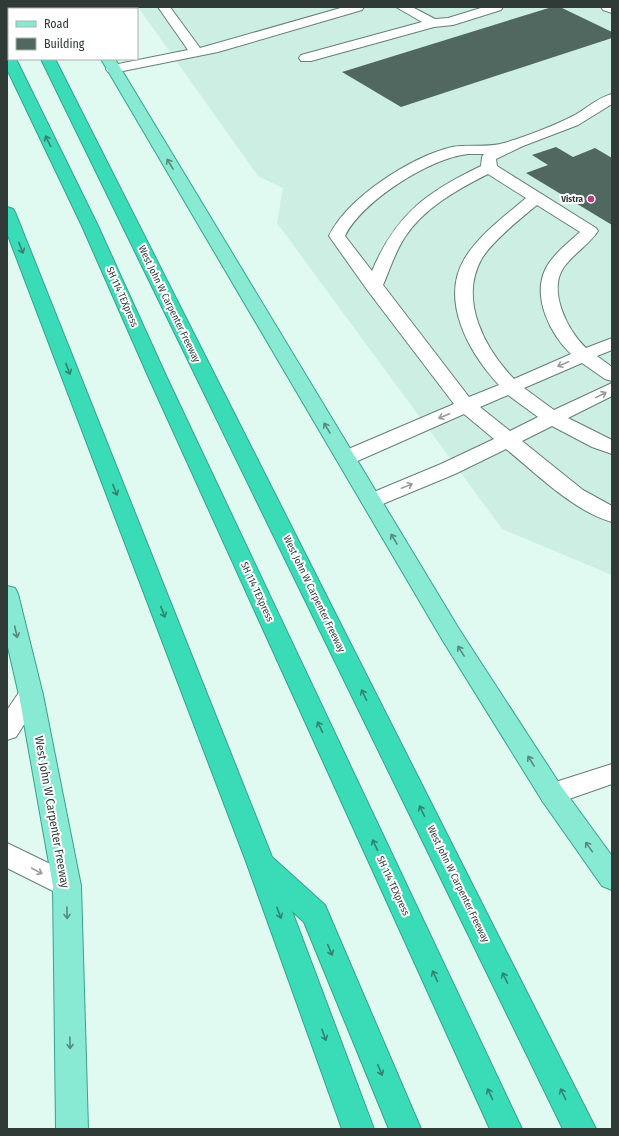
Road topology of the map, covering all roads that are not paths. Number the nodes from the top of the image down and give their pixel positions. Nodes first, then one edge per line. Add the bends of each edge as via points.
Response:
1 (164, 7) edge
2 (358, 7) edge
3 (402, 7) edge
4 (497, 7) edge
5 (607, 7) edge
6 (612, 9) edge
7 (433, 23) junction
8 (196, 52) junction
9 (306, 58) dead end
10 (9, 60) edge
11 (48, 60) edge
12 (110, 64) edge
13 (38, 87) dead end
14 (612, 98) edge
15 (503, 148) junction
16 (489, 168) junction
17 (536, 197) junction
18 (7, 212) edge
19 (90, 226) junction
20 (374, 287) junction
21 (612, 343) edge
22 (583, 356) junction
23 (612, 375) edge
24 (511, 387) junction
25 (612, 389) edge
26 (466, 406) junction
27 (552, 418) junction
28 (506, 440) junction
29 (612, 448) edge
30 (346, 458) junction
31 (371, 501) junction
32 (612, 515) edge
33 (7, 594) edge
34 (31, 696) junction
35 (7, 730) edge
36 (612, 774) edge
37 (552, 794) junction
38 (7, 855) edge
39 (261, 864) junction
40 (612, 878) edge
41 (67, 886) junction
42 (72, 1129) edge
43 (358, 1129) edge
44 (405, 1129) edge
45 (506, 1129) edge
46 (580, 1129) edge

1 - 8 street
2 - 8 street
3 - 7 street
4 - 7 street via 450,22
5 - 6 street
7 - 9 street
8 - 12 street
19 -> 10 highway, SH 114 TEXpress
46 -> 11 highway, West John W Carpenter Freeway
30 -> 12 main road
13 - 19 highway via 57,129
14 - 15 street via 568,124
15 - 16 street via 490,157
15 - 20 street via 449,152 423,163 354,211 337,236
16 - 17 street
16 - 20 street via 430,201 400,232
17 - 22 street via 590,231 554,268 549,286 552,310 562,335
17 - 24 street via 495,233 472,260 464,286 467,319 482,352
18 -> 39 highway
45 -> 19 highway, SH 114 TEXpress
20 - 26 street
21 - 22 street
22 - 23 street
22 -> 24 street
24 - 26 street
24 - 27 street
27 -> 25 street
26 - 28 street
26 -> 30 street
27 - 28 street
27 - 29 street
31 -> 28 street via 448,469
28 - 32 street via 576,495
30 - 31 main road
37 -> 31 main road via 451,635
33 -> 34 main road, West John W Carpenter Freeway
34 - 35 street
34 - 41 main road, West John W Carpenter Freeway
36 - 37 street
40 -> 37 main road
38 -> 41 street
39 -> 43 highway
39 -> 44 highway via 315,914
41 -> 42 main road, West John W Carpenter Freeway

